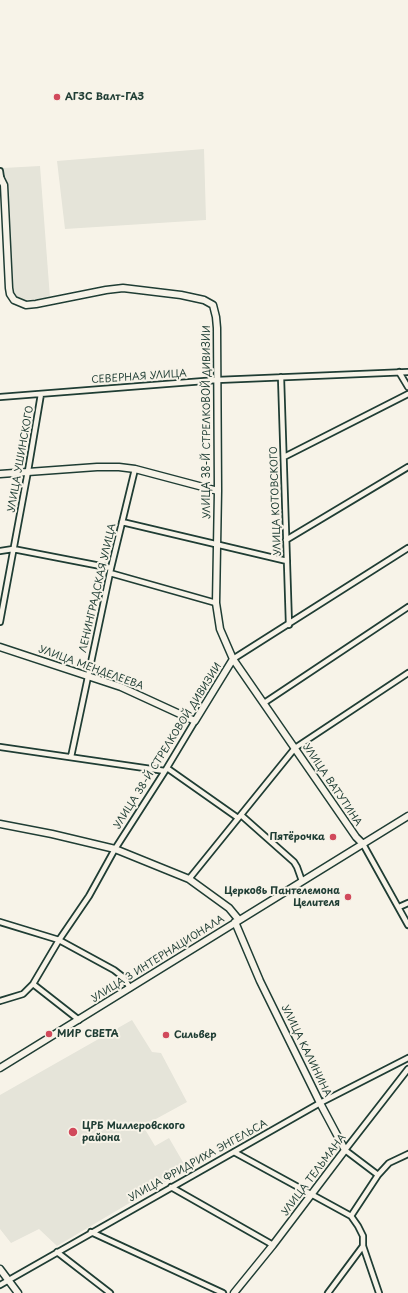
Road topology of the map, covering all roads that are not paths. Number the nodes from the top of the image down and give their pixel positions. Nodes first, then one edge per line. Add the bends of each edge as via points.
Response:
1 (0, 175) edge
2 (399, 372) junction
3 (408, 372) edge
4 (281, 377) junction
5 (216, 380) junction
6 (408, 387) edge
7 (41, 394) junction
8 (408, 394) edge
9 (0, 397) edge
10 (284, 457) junction
11 (408, 467) edge
12 (135, 469) junction
13 (28, 471) junction
14 (0, 474) edge
15 (218, 491) junction
16 (122, 522) junction
17 (286, 540) junction
18 (217, 544) junction
19 (408, 548) edge
20 (13, 549) junction
21 (0, 551) edge
22 (287, 561) junction
23 (111, 568) junction
24 (110, 573) junction
25 (216, 603) junction
26 (408, 606) edge
27 (0, 622) edge
28 (289, 625) junction
29 (0, 647) edge
30 (233, 659) junction
31 (408, 673) edge
32 (88, 676) junction
33 (264, 703) junction
34 (195, 721) junction
35 (0, 747) edge
36 (295, 748) junction
37 (71, 757) junction
38 (166, 769) junction
39 (408, 816) edge
40 (239, 817) junction
41 (0, 824) edge
42 (363, 844) junction
43 (115, 849) junction
44 (189, 879) junction
45 (302, 881) junction
46 (408, 902) edge
47 (399, 907) junction
48 (237, 921) junction
49 (0, 922) edge
50 (408, 925) edge
51 (59, 940) junction
52 (33, 984) junction
53 (130, 988) junction
54 (0, 1001) edge
55 (79, 1020) junction
56 (408, 1058) edge
57 (0, 1068) edge
58 (408, 1068) edge
59 (320, 1103) junction
60 (346, 1150) junction
61 (234, 1152) junction
62 (408, 1154) edge
63 (378, 1175) junction
64 (170, 1187) junction
65 (311, 1194) junction
66 (351, 1216) junction
67 (91, 1232) junction
68 (273, 1245) junction
69 (363, 1246) junction
70 (57, 1252) junction
71 (0, 1269) edge
72 (9, 1280) junction
73 (0, 1285) edge
74 (18, 1293) edge
75 (110, 1293) edge
76 (223, 1293) edge
77 (234, 1293) edge
78 (328, 1293) edge
79 (379, 1293) edge

1 - 5 street, УЛИЦА 38-Й СТРЕЛКОВОЙ ДИВИЗИИ via 4,185 9,288 14,300 26,305 36,304 122,288 204,300 212,305 216,317
2 - 3 street, СЕВЕРНАЯ УЛИЦА
2 - 4 street, СЕВЕРНАЯ УЛИЦА
2 - 6 street
4 - 5 street, СЕВЕРНАЯ УЛИЦА
4 - 10 street, УЛИЦА КОТОВСКОГО
5 - 7 street, СЕВЕРНАЯ УЛИЦА
5 - 15 street, УЛИЦА 38-Й СТРЕЛКОВОЙ ДИВИЗИИ
7 - 9 street, СЕВЕРНАЯ УЛИЦА
7 - 13 street, УЛИЦА УШИНСКОГО
8 - 10 street
10 - 17 street, УЛИЦА КОТОВСКОГО
11 - 17 street
12 - 13 street via 97,467
12 - 15 street
12 - 16 street, ЛЕНИНГРАДСКАЯ УЛИЦА
13 - 14 street
13 - 20 street, УЛИЦА УШИНСКОГО
15 - 18 street, УЛИЦА 38-Й СТРЕЛКОВОЙ ДИВИЗИИ
16 - 18 street
16 - 23 street, ЛЕНИНГРАДСКАЯ УЛИЦА
17 - 22 street, УЛИЦА КОТОВСКОГО
18 - 22 street
18 - 25 street, УЛИЦА 38-Й СТРЕЛКОВОЙ ДИВИЗИИ
19 - 28 street
20 - 21 street
20 - 23 street
20 - 27 street, УЛИЦА УШИНСКОГО
22 - 28 street, УЛИЦА КОТОВСКОГО
23 - 24 street, ЛЕНИНГРАДСКАЯ УЛИЦА
24 - 25 street
24 - 32 street, ЛЕНИНГРАДСКАЯ УЛИЦА
25 - 30 street, УЛИЦА 38-Й СТРЕЛКОВОЙ ДИВИЗИИ via 220,629
26 - 33 street
28 - 30 street
29 - 32 street, УЛИЦА МЕНДЕЛЕЕВА
30 - 33 street, УЛИЦА ВАТУТИНА
30 - 34 street, УЛИЦА 38-Й СТРЕЛКОВОЙ ДИВИЗИИ
31 - 36 street
32 - 34 street, УЛИЦА МЕНДЕЛЕЕВА via 121,687
32 - 37 street, ЛЕНИНГРАДСКАЯ УЛИЦА
33 - 36 street, УЛИЦА ВАТУТИНА
34 - 38 street, УЛИЦА 38-Й СТРЕЛКОВОЙ ДИВИЗИИ
35 - 37 street
36 - 40 street
36 - 42 street, УЛИЦА ВАТУТИНА
37 - 38 street
38 - 40 street
38 - 43 street, УЛИЦА 38-Й СТРЕЛКОВОЙ ДИВИЗИИ
39 - 42 street, УЛИЦА 3 ИНТЕРНАЦИОНАЛА
40 - 44 street
40 - 45 street via 294,862
41 - 43 street, УЛИЦА КАЛИНИНА
42 - 45 street, УЛИЦА 3 ИНТЕРНАЦИОНАЛА
42 - 47 street, УЛИЦА ВАТУТИНА
43 - 44 street, УЛИЦА КАЛИНИНА
43 - 51 street, УЛИЦА 38-Й СТРЕЛКОВОЙ ДИВИЗИИ via 89,896
44 - 48 street, УЛИЦА КАЛИНИНА via 229,908
45 - 48 street, УЛИЦА 3 ИНТЕРНАЦИОНАЛА
46 - 47 street
47 - 50 street, УЛИЦА ВАТУТИНА
48 - 53 street, УЛИЦА 3 ИНТЕРНАЦИОНАЛА
48 - 59 street, УЛИЦА КАЛИНИНА via 260,981
49 - 51 street
51 - 52 street, УЛИЦА 38-Й СТРЕЛКОВОЙ ДИВИЗИИ
51 - 53 street via 114,970 123,977
52 - 54 street via 23,994
52 - 55 street
53 - 55 street, УЛИЦА 3 ИНТЕРНАЦИОНАЛА
55 - 57 street, УЛИЦА 3 ИНТЕРНАЦИОНАЛА
56 - 59 street, УЛИЦА ФРИДРИХА ЭНГЕЛЬСА
58 - 60 street, УЛИЦА ТЕЛЬМАНА
59 - 60 street, УЛИЦА КАЛИНИНА
59 - 61 street, УЛИЦА ФРИДРИХА ЭНГЕЛЬСА
60 - 63 street, УЛИЦА КАЛИНИНА
60 - 65 street, УЛИЦА ТЕЛЬМАНА
61 - 64 street, УЛИЦА ФРИДРИХА ЭНГЕЛЬСА
61 - 65 street
62 - 63 street via 389,1163
63 - 66 street
64 - 67 street, УЛИЦА ФРИДРИХА ЭНГЕЛЬСА
64 - 68 street
65 - 66 street
65 - 68 street, УЛИЦА ТЕЛЬМАНА
66 - 69 street via 361,1231
67 - 70 street, УЛИЦА ФРИДРИХА ЭНГЕЛЬСА
67 - 76 street
68 - 77 street, УЛИЦА ТЕЛЬМАНА
69 - 78 street
69 - 79 street
70 - 72 street, УЛИЦА ФРИДРИХА ЭНГЕЛЬСА
70 - 75 street
71 - 72 street
72 - 73 street, УЛИЦА ФРИДРИХА ЭНГЕЛЬСА
72 - 74 street

